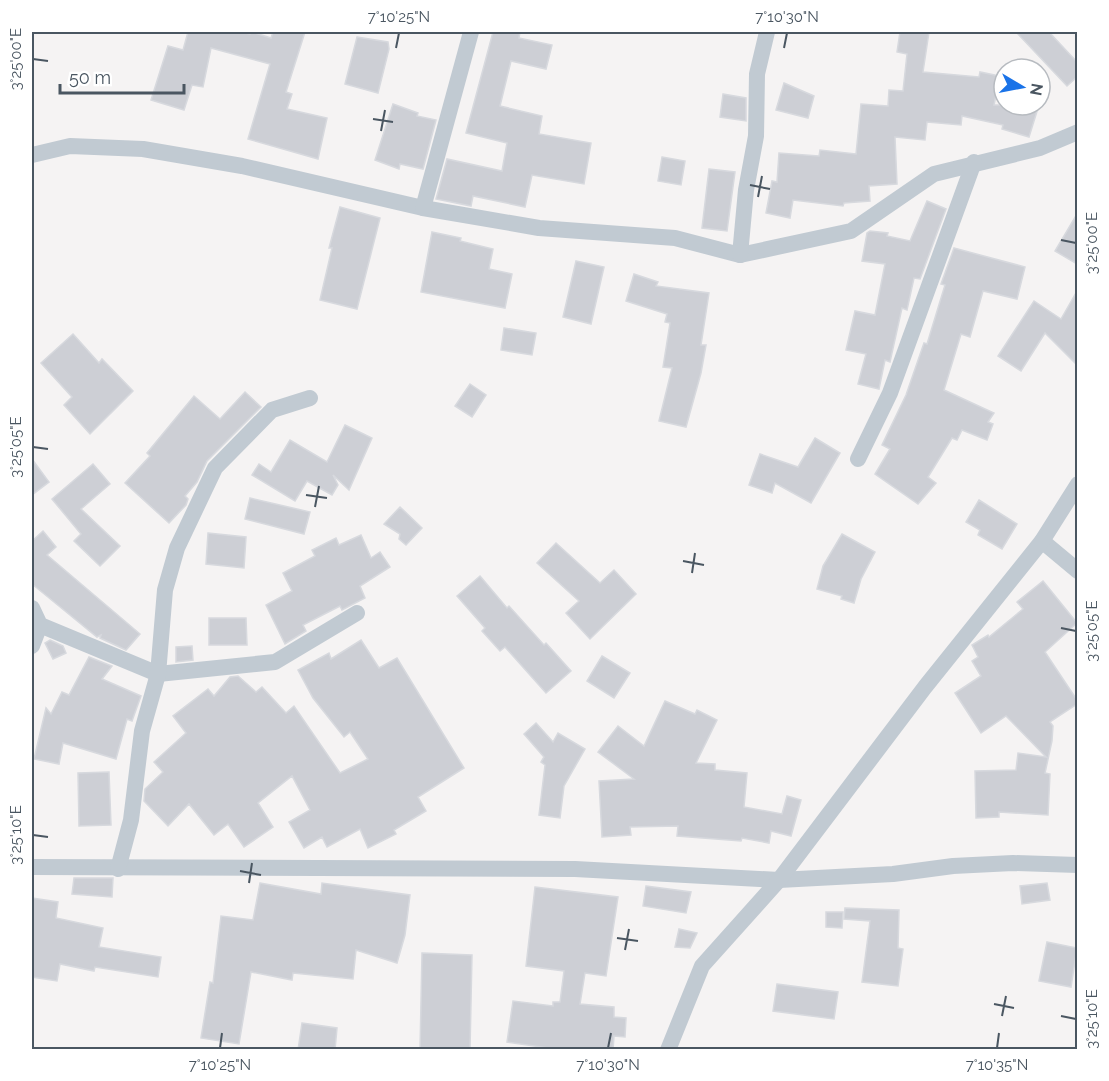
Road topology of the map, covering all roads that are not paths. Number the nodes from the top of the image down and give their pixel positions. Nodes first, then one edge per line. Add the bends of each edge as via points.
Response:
1 (471, 32) edge
2 (767, 32) edge
3 (1077, 132) edge
4 (32, 155) edge
5 (974, 162) junction
6 (423, 208) junction
7 (740, 255) junction
8 (310, 398) dead end
9 (858, 459) dead end
10 (1077, 484) edge
11 (1042, 541) junction
12 (1077, 571) edge
13 (32, 608) edge
14 (357, 613) dead end
15 (40, 625) junction
16 (32, 646) edge
17 (158, 674) junction
18 (1077, 864) edge
19 (32, 867) edge
20 (118, 869) junction
21 (778, 880) junction
22 (668, 1050) edge

1 - 6 street
2 - 7 street via 757,74 756,136
3 - 5 street via 1040,148
4 - 6 street via 69,146 143,149 242,166
5 - 7 street via 934,174 851,231
5 - 9 street via 890,393
6 - 7 street via 539,228 675,238
8 - 17 street via 272,410 215,468 177,548 165,590
10 - 11 street
11 - 12 street
11 - 21 street
13 - 15 street
14 - 17 street via 275,662
15 - 16 street
15 - 17 street
17 - 20 street via 142,731 131,820
18 - 21 street via 953,866 893,874
19 - 20 street
20 - 21 street via 575,869
21 - 22 street via 702,966

